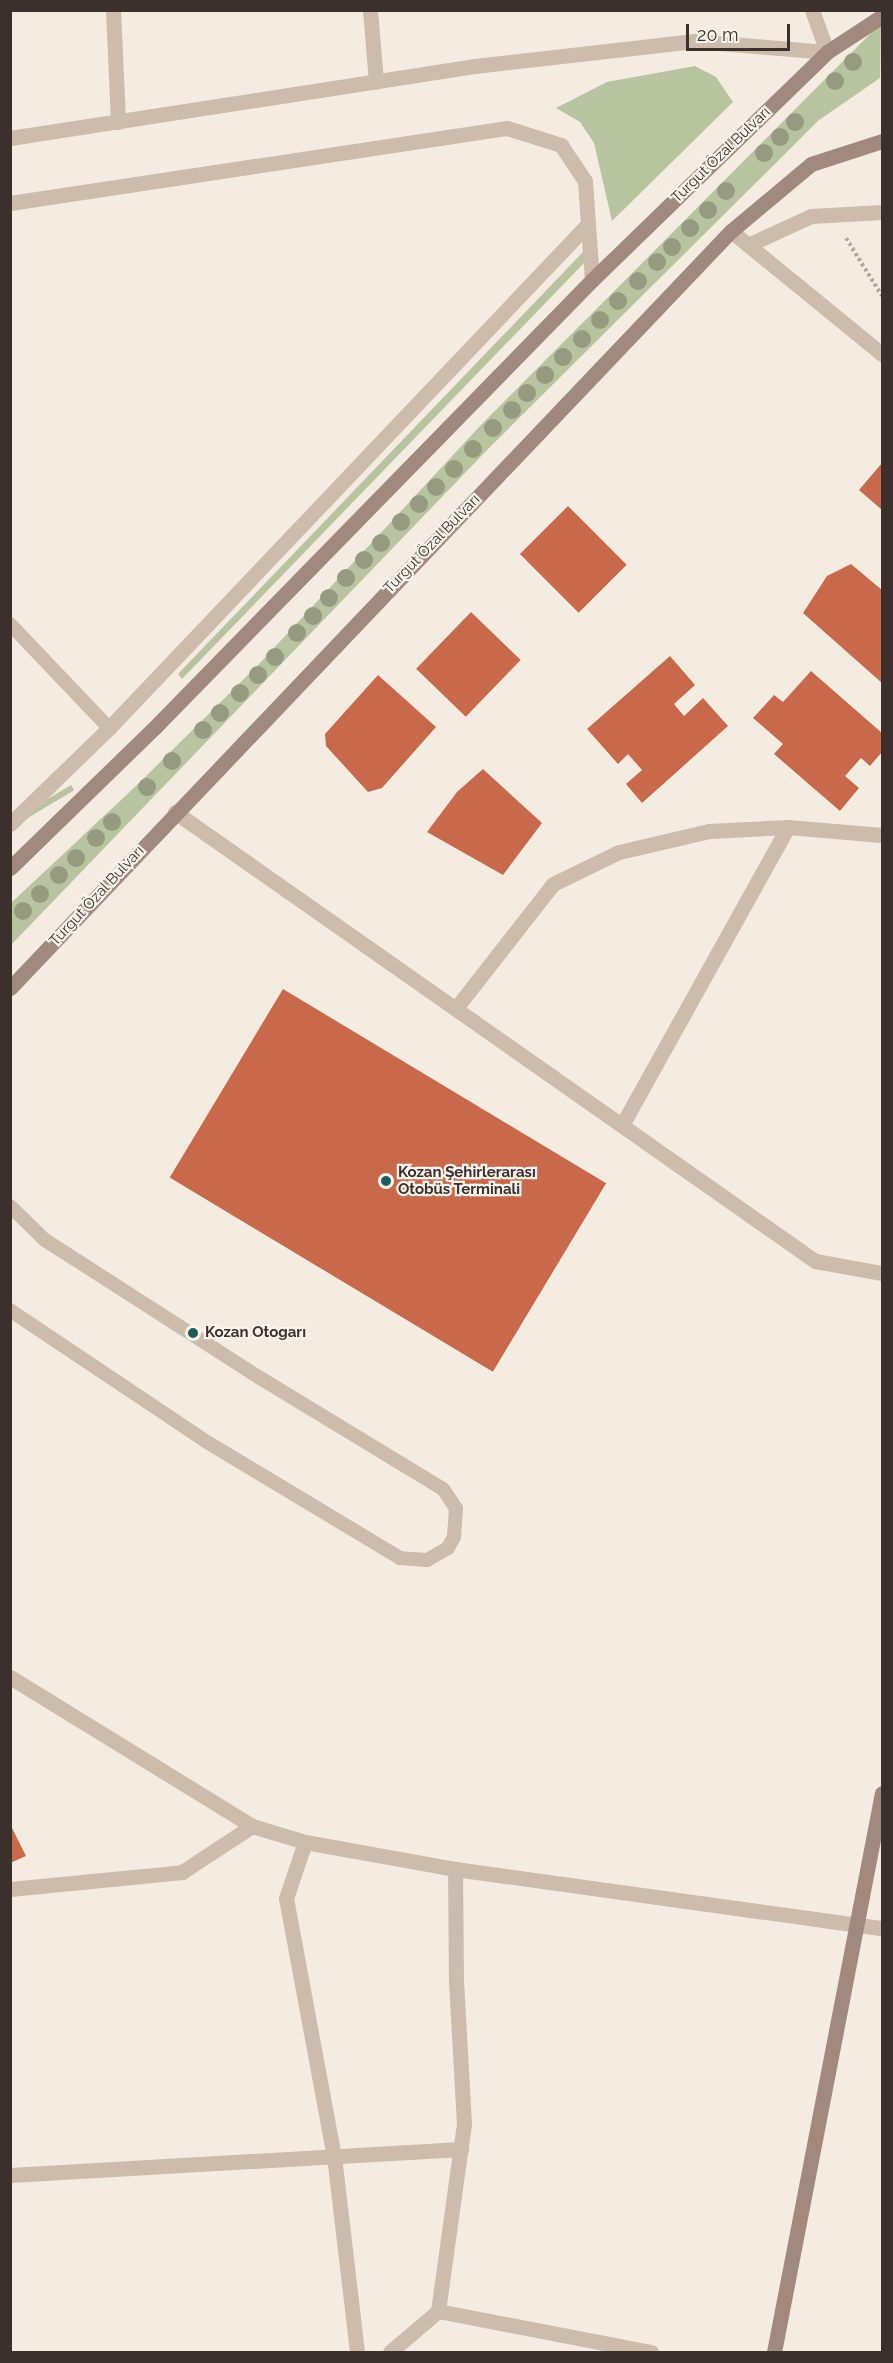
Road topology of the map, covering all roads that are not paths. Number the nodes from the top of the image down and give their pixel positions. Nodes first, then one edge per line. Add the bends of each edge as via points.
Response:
1 (113, 10) edge
2 (370, 10) edge
3 (812, 10) edge
4 (882, 16) edge
5 (827, 52) junction
6 (376, 82) junction
7 (118, 122) junction
8 (10, 138) edge
9 (882, 141) edge
10 (10, 203) edge
11 (882, 212) edge
12 (588, 224) junction
13 (730, 231) junction
14 (748, 245) junction
15 (592, 280) junction
16 (882, 354) edge
17 (10, 624) edge
18 (109, 728) junction
19 (175, 813) junction
20 (10, 824) edge
21 (788, 826) junction
22 (882, 835) edge
23 (10, 868) edge
24 (10, 988) edge
25 (456, 1008) junction
26 (622, 1125) junction
27 (10, 1206) edge
28 (882, 1273) edge
29 (10, 1310) edge
30 (10, 1677) edge
31 (882, 1793) edge
32 (252, 1826) junction
33 (305, 1842) junction
34 (455, 1869) junction
35 (10, 1889) edge
36 (857, 1926) junction
37 (882, 1928) edge
38 (460, 2149) junction
39 (334, 2156) junction
40 (10, 2175) edge
41 (438, 2312) junction
42 (357, 2352) edge
43 (390, 2352) edge
44 (651, 2352) edge
45 (774, 2352) edge

1 - 7 street
2 - 6 street
3 - 5 street
4 - 5 main road, Turgut Özal Bulvarı
5 - 6 street via 695,41 475,66
5 - 15 main road, Turgut Özal Bulvarı
6 - 7 street
7 - 8 street
9 - 13 main road, Turgut Özal Bulvarı via 812,164
10 - 12 street via 507,128 561,145 585,181
11 - 14 street via 811,216
12 - 15 street
12 - 18 street
13 - 14 street
13 - 19 main road, Turgut Özal Bulvarı
14 - 16 street
15 - 23 main road, Turgut Özal Bulvarı via 157,725
17 - 18 lane
18 - 20 street
19 - 24 main road, Turgut Özal Bulvarı
19 - 25 street
21 - 22 street
21 - 25 street via 709,831 619,852 553,884
21 - 26 street
25 - 26 street
26 - 28 street via 815,1261
27 - 29 lane via 45,1240 443,1489 456,1508 454,1537 447,1548 427,1560 400,1558 204,1440
30 - 32 street
31 - 36 main road
32 - 33 street
32 - 35 street via 182,1872
33 - 34 street
33 - 39 street via 286,1898
34 - 36 street
34 - 38 street via 464,2124
36 - 37 street
36 - 45 main road
38 - 39 street
38 - 41 street
39 - 40 street
39 - 42 street
41 - 43 street
41 - 44 street

